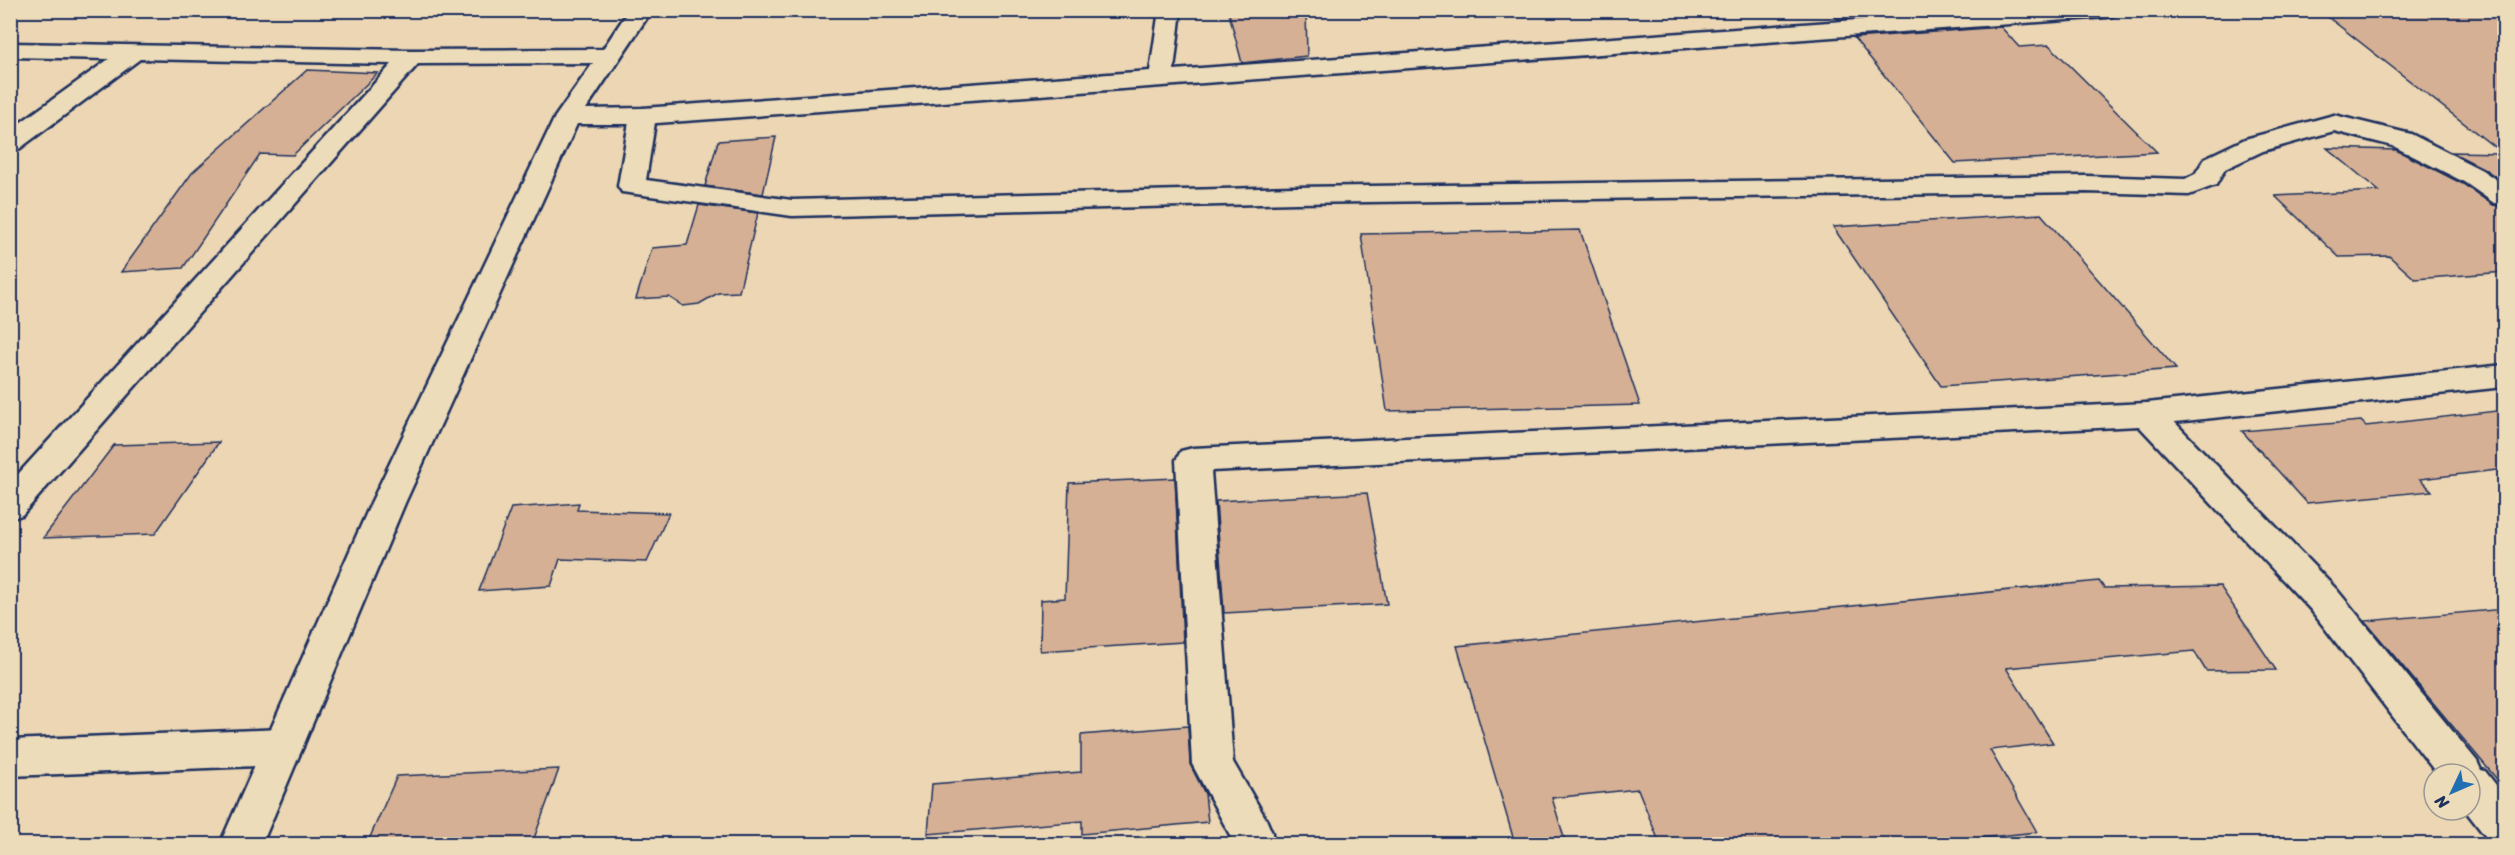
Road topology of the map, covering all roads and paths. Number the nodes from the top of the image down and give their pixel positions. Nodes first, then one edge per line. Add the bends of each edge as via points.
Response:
1 (640, 10) edge
2 (1170, 10) edge
3 (2107, 10) edge
4 (1925, 16) edge
5 (10, 50) edge
6 (133, 53) junction
7 (609, 56) junction
8 (411, 57) junction
9 (1161, 78) junction
10 (568, 117) junction
11 (643, 117) junction
12 (10, 143) edge
13 (2505, 197) edge
14 (2505, 376) edge
15 (2147, 414) junction
16 (10, 506) edge
17 (283, 747) junction
18 (10, 758) edge
19 (2452, 762) edge
20 (2482, 799) edge
21 (2505, 827) edge
22 (241, 844) edge
23 (1252, 844) edge

1 - 7 street
2 - 9 street
3 - 4 street
4 - 9 street
5 - 6 street
6 - 8 street
6 - 12 street
7 - 8 street
7 - 10 street
8 - 16 street
9 - 11 street
10 - 11 street
10 - 17 street via 388,503
11 - 13 street via 632,186 792,208 1296,195 2086,184 2189,187 2206,179 2214,164 2254,145 2334,123 2402,140
14 - 15 street
15 - 19 street via 2324,600
15 - 23 street via 1193,460 1214,764 1251,833
17 - 18 street
17 - 22 street
20 - 21 street

